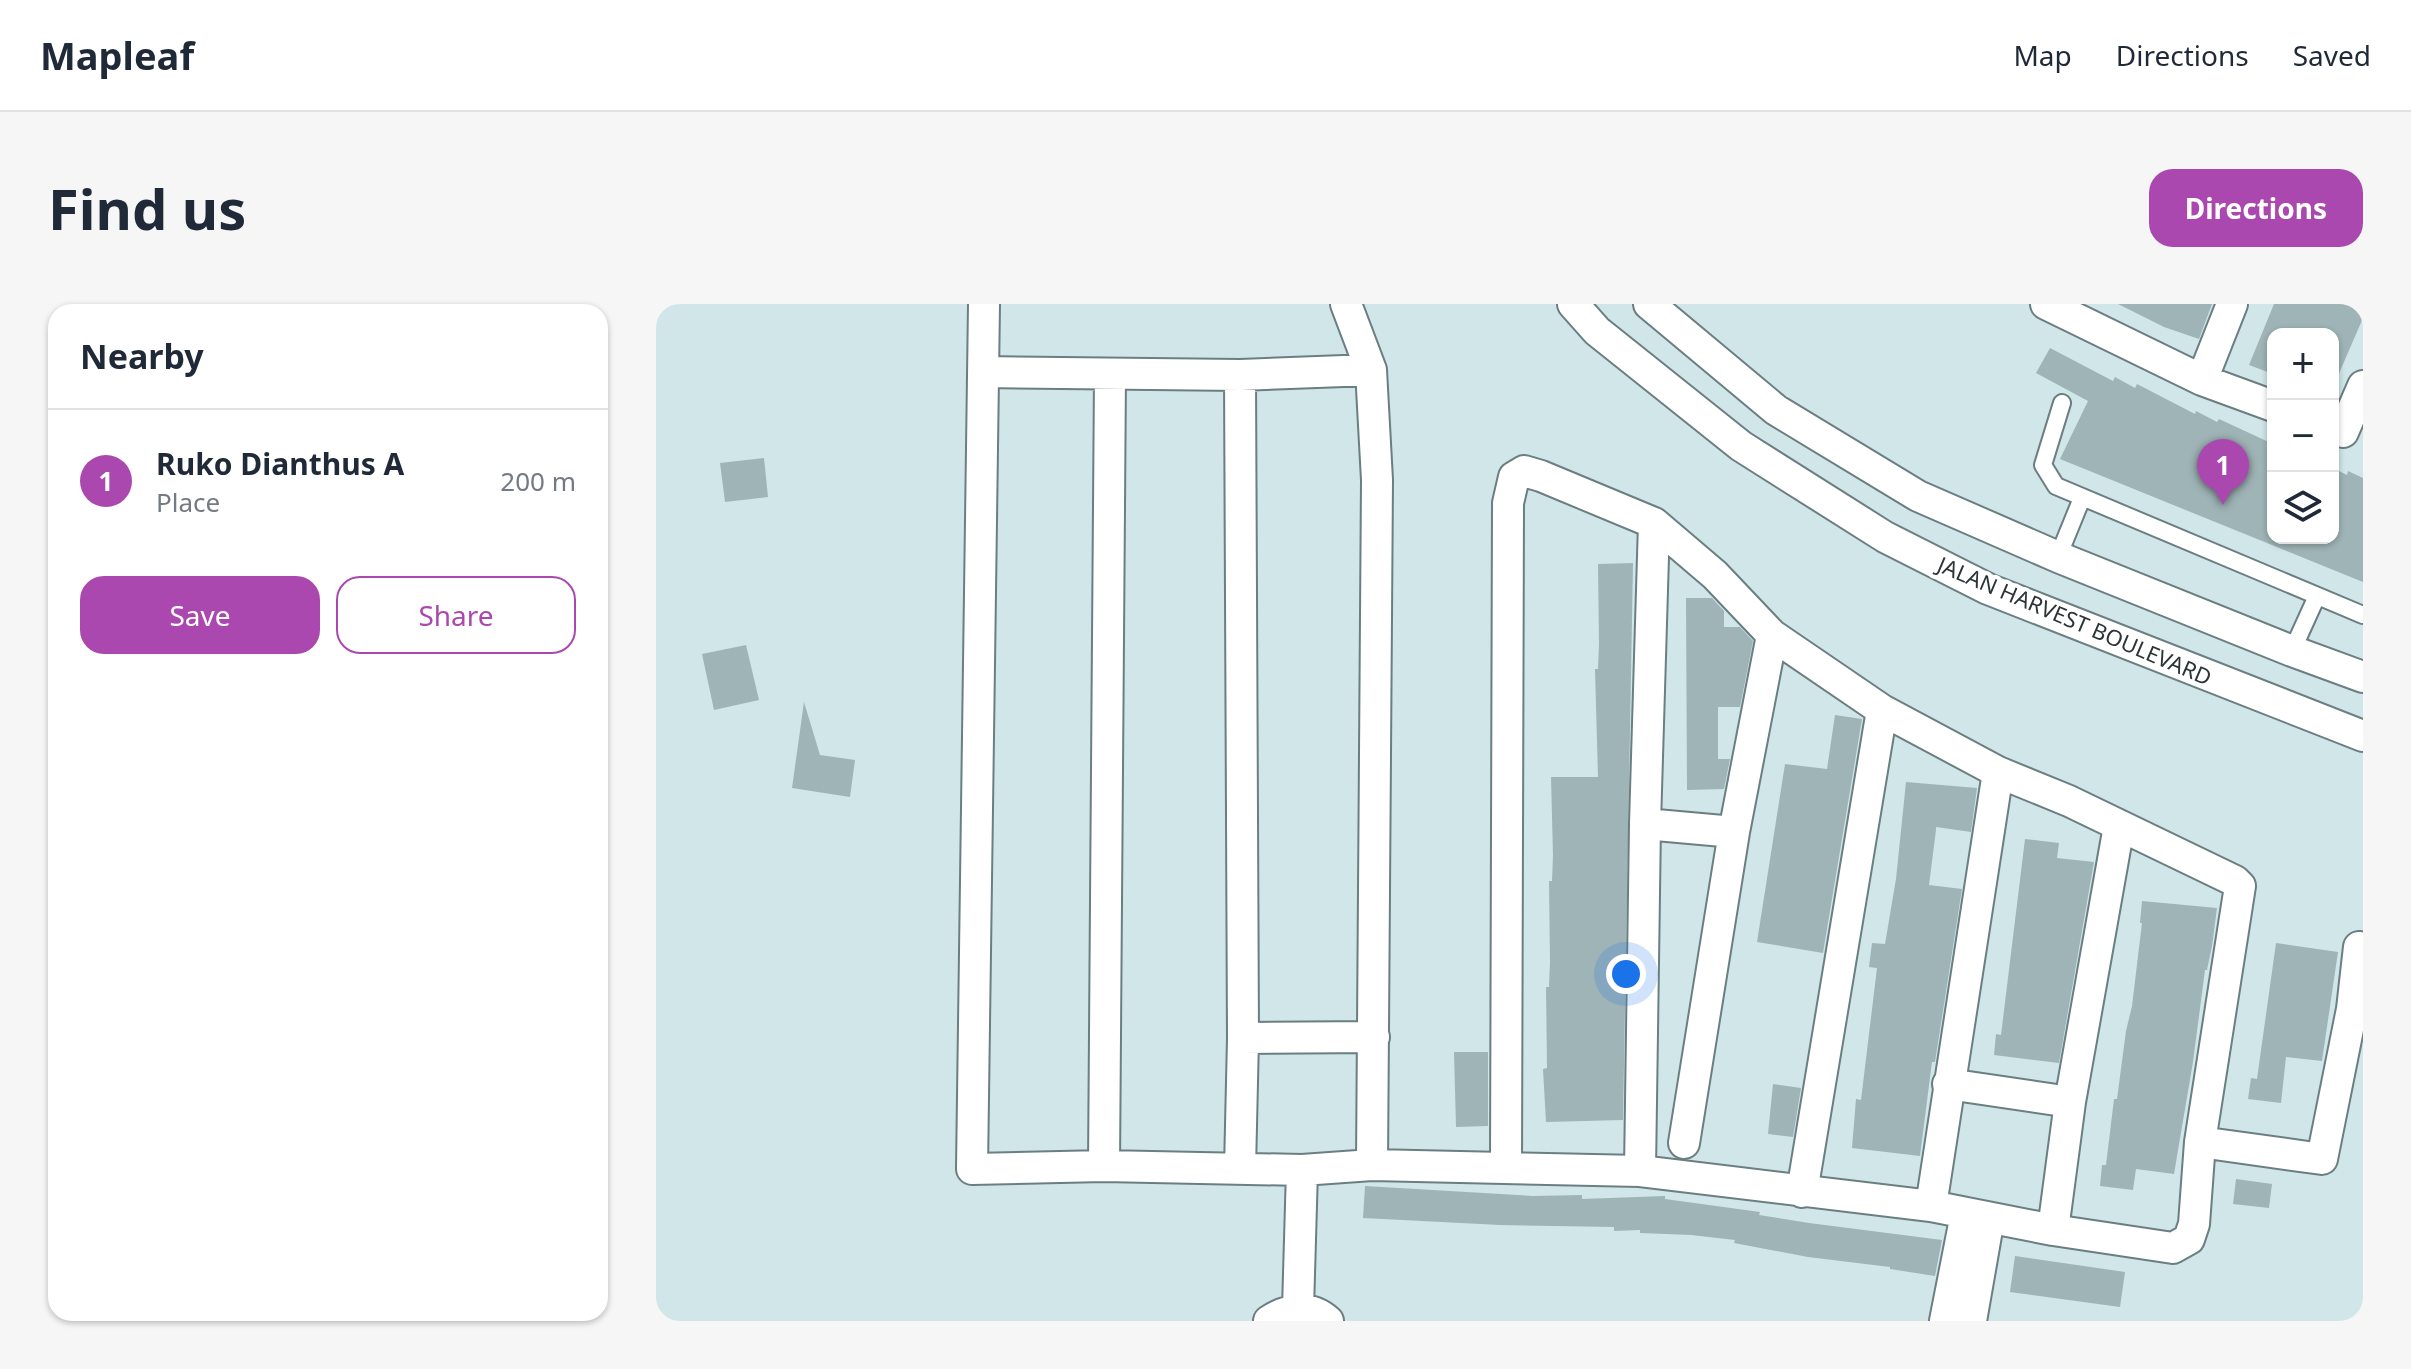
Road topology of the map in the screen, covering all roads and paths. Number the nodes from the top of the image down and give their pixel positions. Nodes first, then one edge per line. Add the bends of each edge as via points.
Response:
1 (984, 304) edge
2 (1346, 304) edge
3 (1573, 304) edge
4 (1649, 304) edge
5 (2046, 304) edge
6 (2232, 304) edge
7 (1371, 370) junction
8 (983, 372) junction
9 (1110, 375) junction
10 (1240, 375) junction
11 (2202, 380) junction
12 (2363, 386) edge
13 (2062, 403) dead end
14 (2267, 404) edge
15 (1776, 410) junction
16 (2346, 434) edge
17 (1741, 446) junction
18 (2082, 498) junction
19 (1654, 523) junction
20 (2058, 557) junction
21 (2317, 596) junction
22 (2363, 615) edge
23 (1772, 635) junction
24 (2292, 651) junction
25 (2363, 677) edge
26 (1882, 710) junction
27 (2363, 736) edge
28 (1998, 772) junction
29 (1645, 824) junction
30 (2119, 826) junction
31 (1734, 832) junction
32 (2359, 947) dead end
33 (1374, 1037) junction
34 (1243, 1038) junction
35 (1948, 1084) junction
36 (2070, 1102) junction
37 (2200, 1142) junction
38 (1684, 1143) dead end
39 (1372, 1165) junction
40 (1104, 1166) junction
41 (1506, 1168) junction
42 (1240, 1169) junction
43 (1302, 1170) junction
44 (1640, 1171) junction
45 (1802, 1192) junction
46 (1931, 1206) junction
47 (1978, 1216) junction
48 (2053, 1230) junction
49 (1298, 1309) junction
50 (1269, 1321) edge
51 (1328, 1321) edge
52 (1945, 1321) edge
53 (1971, 1321) edge

1 - 8 street
2 - 7 street
3 - 17 street, JALAN HARVEST BOULEVARD via 1597,331
4 - 15 street
5 - 11 street
6 - 11 street
7 - 10 street
7 - 33 street via 1377,480
8 - 9 street
8 - 40 street via 972,1169
9 - 10 street
9 - 40 street
10 - 34 street
11 - 14 street
12 - 16 street
13 - 18 lane via 2043,465 2056,486
15 - 17 street
15 - 20 street via 1918,496
17 - 27 street, JALAN HARVEST BOULEVARD via 1885,537 1988,589
18 - 20 lane
18 - 21 lane
19 - 23 street via 1715,575
19 - 29 street
19 - 41 street via 1541,476 1524,471 1514,477 1508,503
20 - 24 street
21 - 22 lane
21 - 24 lane
23 - 26 street
23 - 31 street
24 - 25 street
26 - 28 street
26 - 45 street
28 - 30 street
28 - 35 street
29 - 31 street
29 - 44 street
30 - 36 street
30 - 37 street via 2240,886
31 - 38 street
32 - 37 street via 2322,1159
33 - 34 street
33 - 39 street
34 - 42 street
35 - 36 street
35 - 46 street
36 - 48 street
37 - 48 street via 2194,1224 2184,1243 2173,1248
39 - 41 street
39 - 43 street
40 - 42 street
41 - 44 street
42 - 43 street
43 - 49 street
44 - 45 street
45 - 46 street
46 - 47 street
47 - 48 street
47 - 52 street
47 - 53 street
49 - 50 street
49 - 51 street

